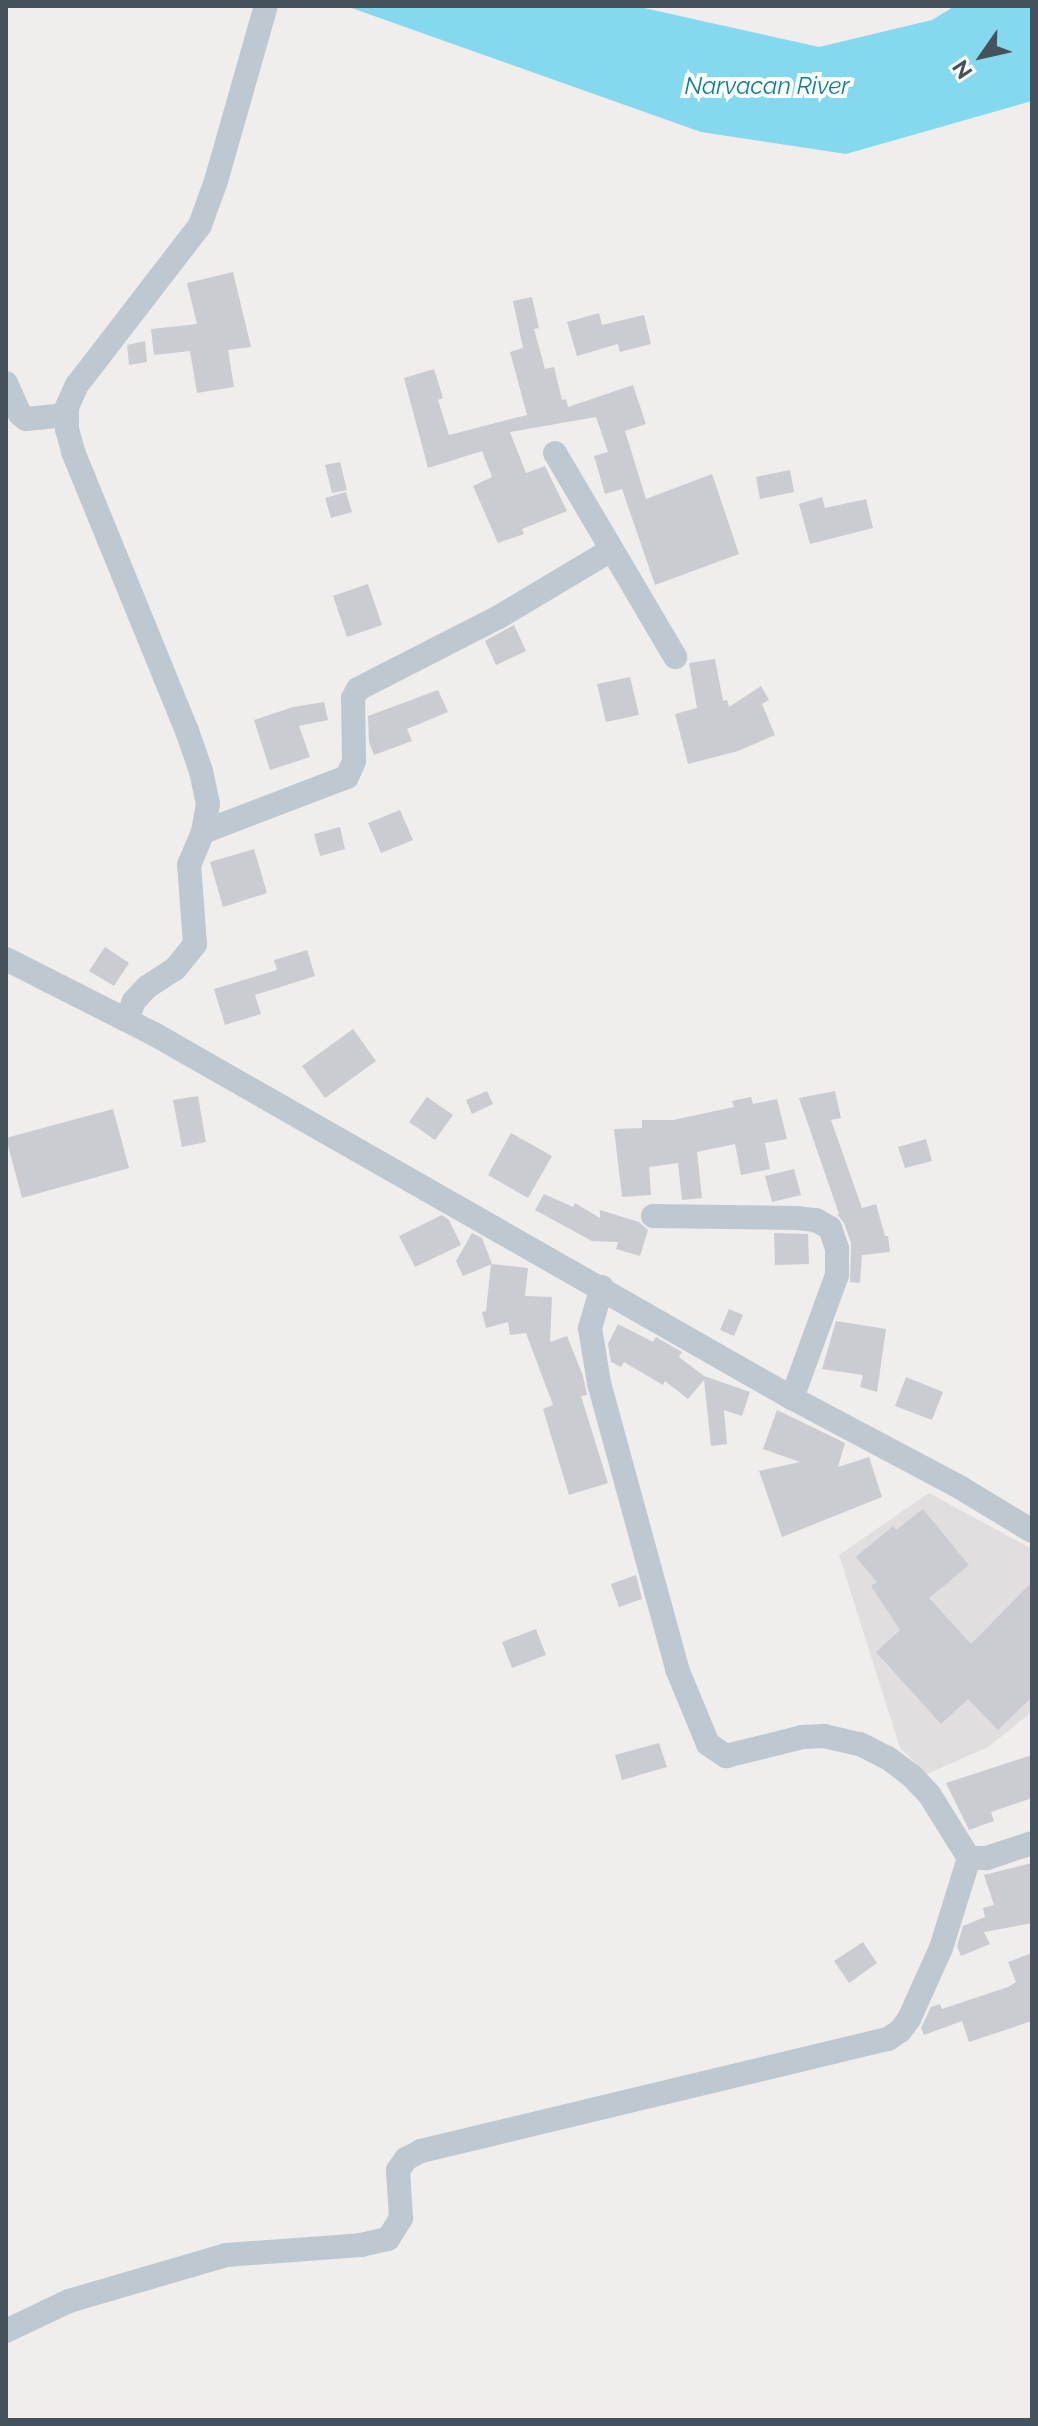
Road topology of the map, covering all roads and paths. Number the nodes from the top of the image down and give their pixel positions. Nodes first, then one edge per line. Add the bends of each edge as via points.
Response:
1 (266, 6) edge
2 (6, 383) edge
3 (67, 415) junction
4 (555, 453) dead end
5 (611, 550) junction
6 (675, 657) dead end
7 (203, 832) junction
8 (6, 959) edge
9 (127, 1020) junction
10 (653, 1216) dead end
11 (602, 1287) junction
12 (792, 1398) junction
13 (1032, 1531) edge
14 (1032, 1843) edge
15 (969, 1858) junction
16 (6, 2331) edge

1 - 3 street via 200,225 77,385
2 - 3 street via 26,419
3 - 7 street via 73,451 201,771 208,804
4 - 5 street
5 - 6 street
5 - 7 street via 497,618 358,689 353,698 354,761 347,777
7 - 9 street via 189,865 195,944 175,969 134,1001
8 - 9 street
9 - 11 street
10 - 12 street via 796,1218 830,1228 837,1275
11 - 12 street
11 - 15 street via 590,1328 599,1383 677,1669 708,1744 726,1756 803,1737 860,1744 912,1776
12 - 13 street
14 - 15 street via 987,1858
15 - 16 street via 941,1948 900,2031 888,2039 421,2151 398,2170 401,2218 388,2239 226,2255 69,2301

